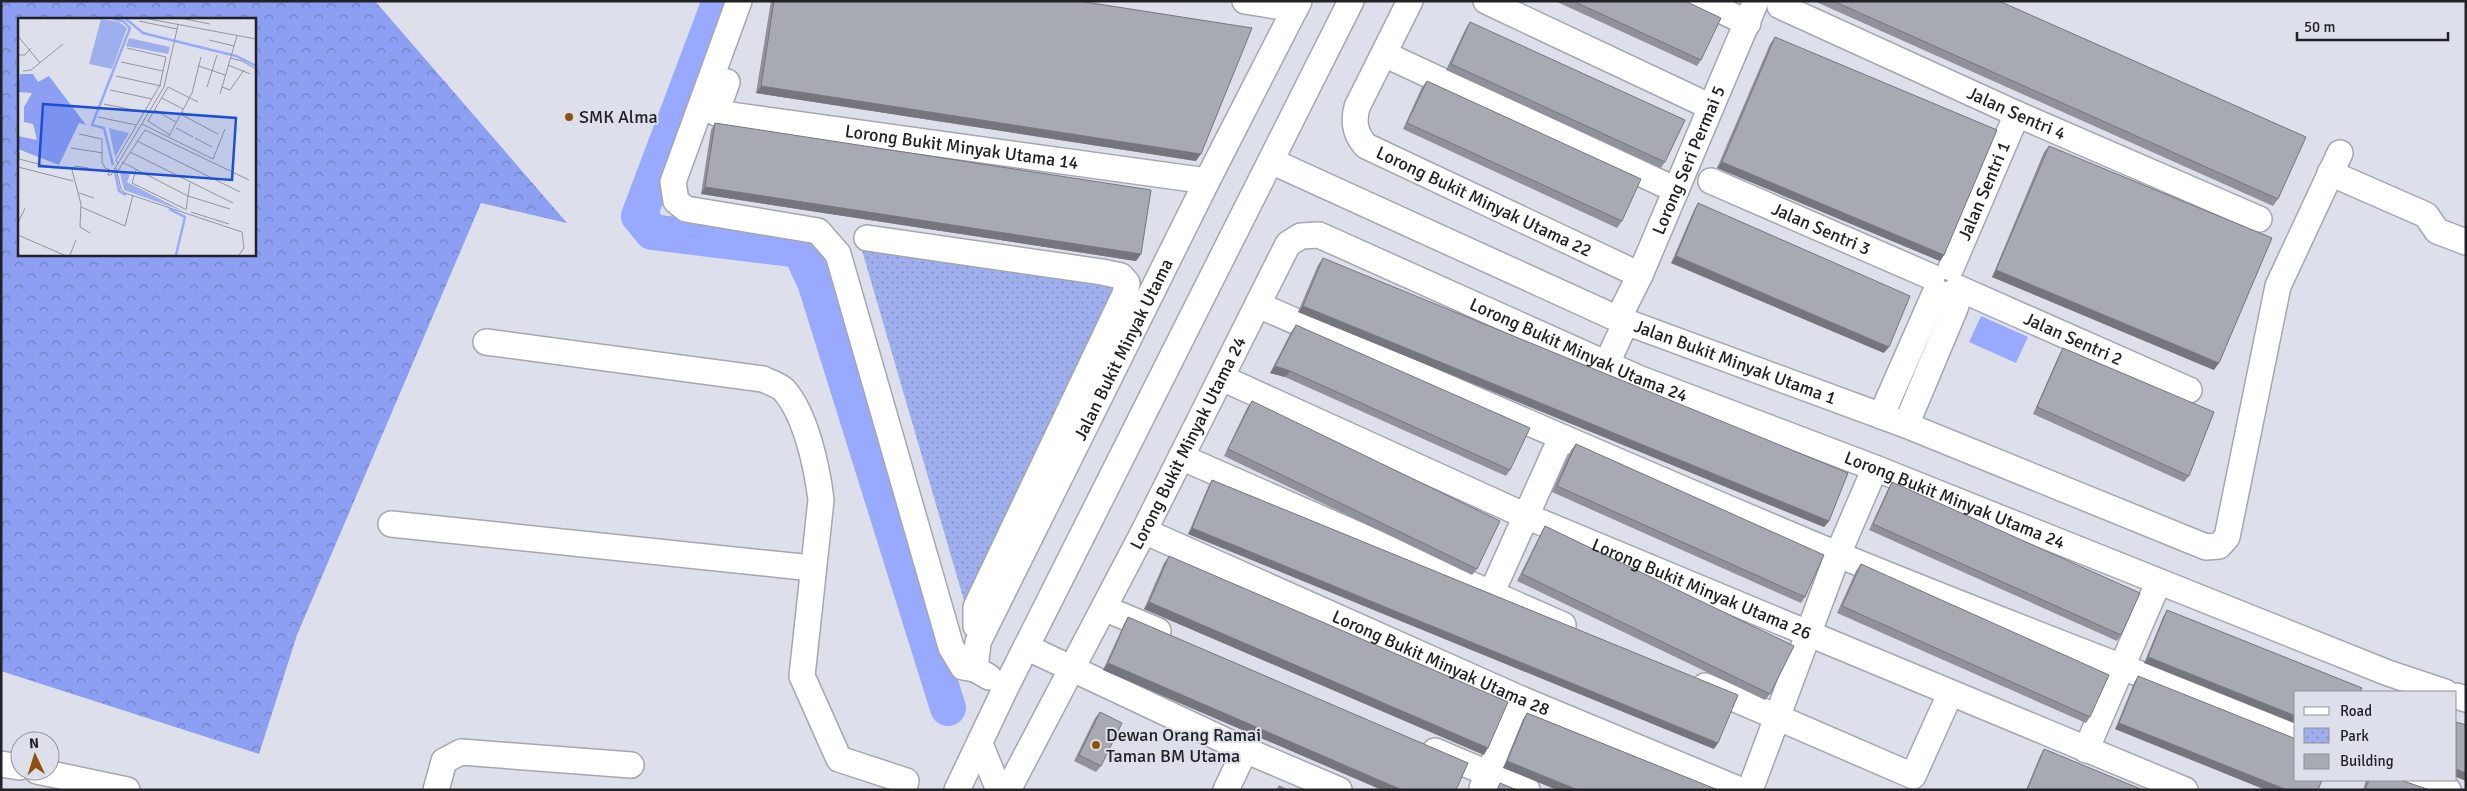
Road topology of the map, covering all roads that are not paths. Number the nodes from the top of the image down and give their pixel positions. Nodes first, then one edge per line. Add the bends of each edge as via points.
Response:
1 (739, 1) edge
2 (755, 1) edge
3 (1245, 1) edge
4 (1350, 1) edge
5 (1410, 1) edge
6 (1486, 1) edge
7 (1701, 1) edge
8 (1782, 1) edge
9 (1297, 5) edge
10 (1752, 12) edge
11 (1384, 54) junction
12 (1712, 107) junction
13 (2017, 114) junction
14 (1271, 161) junction
15 (1207, 181) junction
16 (1711, 181) dead end
17 (1676, 190) junction
18 (2259, 219) dead end
19 (866, 238) dead end
20 (2466, 242) edge
21 (1640, 275) junction
22 (1946, 283) junction
23 (1258, 305) junction
24 (1618, 319) junction
25 (486, 342) dead end
26 (1598, 362) junction
27 (1222, 378) junction
28 (2188, 390) dead end
29 (1881, 416) junction
30 (1906, 425) junction
31 (1561, 438) junction
32 (1180, 457) junction
33 (1875, 468) junction
34 (1526, 516) junction
35 (392, 524) dead end
36 (1144, 531) junction
37 (1838, 554) junction
38 (812, 568) junction
39 (2158, 583) junction
40 (1491, 594) junction
41 (1104, 608) junction
42 (1581, 632) edge
43 (1808, 634) junction
44 (1177, 640) edge
45 (978, 642) junction
46 (1026, 647) junction
47 (2122, 667) junction
48 (1072, 668) junction
49 (975, 669) junction
50 (1688, 678) edge
51 (1006, 687) junction
52 (2442, 691) edge
53 (1950, 694) junction
54 (1522, 699) junction
55 (1778, 717) junction
56 (2294, 733) edge
57 (1415, 742) edge
58 (980, 744) junction
59 (1245, 750) junction
60 (2086, 750) junction
61 (631, 765) dead end
62 (60, 777) edge
63 (2422, 781) edge
64 (1485, 782) edge
65 (95, 786) edge
66 (127, 790) edge
67 (436, 790) edge
68 (903, 790) edge
69 (957, 790) edge
70 (999, 790) edge
71 (1008, 790) edge
72 (1226, 790) edge
73 (1339, 790) edge
74 (1527, 790) edge
75 (1740, 790) edge
76 (1750, 790) edge
77 (2185, 790) edge
78 (2448, 790) edge

1 - 49 street via 673,182 676,201 686,209 818,231 838,254 951,647 962,667
2 - 15 street, Lorong Bukit Minyak Utama 14 via 716,113
3 - 9 street
4 - 14 street
5 - 11 street, Lorong Bukit Minyak Utama 22
6 - 12 street
7 - 10 street
8 - 13 street, Jalan Sentri 4 via 1780,6
9 - 15 street, Jalan Bukit Minyak Utama
10 - 12 street, Lorong Seri Permai 5
11 - 17 street
11 - 21 street, Lorong Bukit Minyak Utama 22 via 1354,117 1355,129 1366,146
12 - 17 street, Lorong Seri Permai 5
13 - 18 street, Jalan Sentri 4
13 - 22 street, Jalan Sentri 1
14 - 24 street, Jalan Bukit Minyak Utama 1
14 - 46 street
15 - 45 street, Jalan Bukit Minyak Utama
16 - 22 street, Jalan Sentri 3
17 - 21 street, Lorong Seri Permai 5
19 - 45 street via 1102,272 1121,276 1127,283 1125,294 976,607
20 - 30 street, Jalan Bukit Minyak Utama 1 via 2437,231 2426,215 2335,163 2278,286 2227,537 2219,546 2206,547
21 - 24 street, Lorong Seri Permai 5
22 - 28 street, Jalan Sentri 2
22 - 29 street, Jalan Sentri 1
22 - 30 street, Jalan Sentri 1 via 1956,306
23 - 26 street, Lorong Bukit Minyak Utama 24 via 1288,244 1302,236 1319,235
23 - 27 street, Lorong Bukit Minyak Utama 24
23 - 31 street
24 - 26 street, Lorong Seri Permai 5
24 - 29 street, Jalan Bukit Minyak Utama 1
25 - 38 street via 763,379 782,388 796,406 818,471 821,500
26 - 33 street, Lorong Bukit Minyak Utama 24
27 - 32 street, Lorong Bukit Minyak Utama 24
27 - 34 street, Lorong Bukit Minyak Utama 26
29 - 30 street, Jalan Bukit Minyak Utama 1
31 - 34 street
31 - 37 street
32 - 36 street, Lorong Bukit Minyak Utama 24
32 - 40 street
33 - 37 street
33 - 39 street, Lorong Bukit Minyak Utama 24
34 - 40 street
34 - 43 street, Lorong Bukit Minyak Utama 26
35 - 38 street
36 - 41 street, Lorong Bukit Minyak Utama 24
36 - 54 street, Lorong Bukit Minyak Utama 28
37 - 43 street
37 - 47 street
38 - 68 street via 802,676 839,759 906,781
39 - 47 street
39 - 52 street, Lorong Bukit Minyak Utama 24
40 - 42 street
41 - 44 street
41 - 48 street, Lorong Bukit Minyak Utama 24
43 - 53 street, Lorong Bukit Minyak Utama 26
43 - 55 street
45 - 49 street, Jalan Bukit Minyak Utama
46 - 48 street
46 - 51 street
47 - 56 street
47 - 60 street
48 - 59 street
48 - 71 street, Lorong Bukit Minyak Utama 24
49 - 51 street
50 - 55 street
51 - 58 street
53 - 55 street via 1913,776
53 - 60 street, Lorong Bukit Minyak Utama 26
54 - 64 street
54 - 75 street, Lorong Bukit Minyak Utama 28
55 - 76 street
57 - 64 street
58 - 69 street
58 - 70 street
59 - 72 street
59 - 73 street
60 - 77 street, Lorong Bukit Minyak Utama 26
61 - 67 street via 461,752 444,761
62 - 65 street
63 - 78 street
64 - 74 street
65 - 66 street

